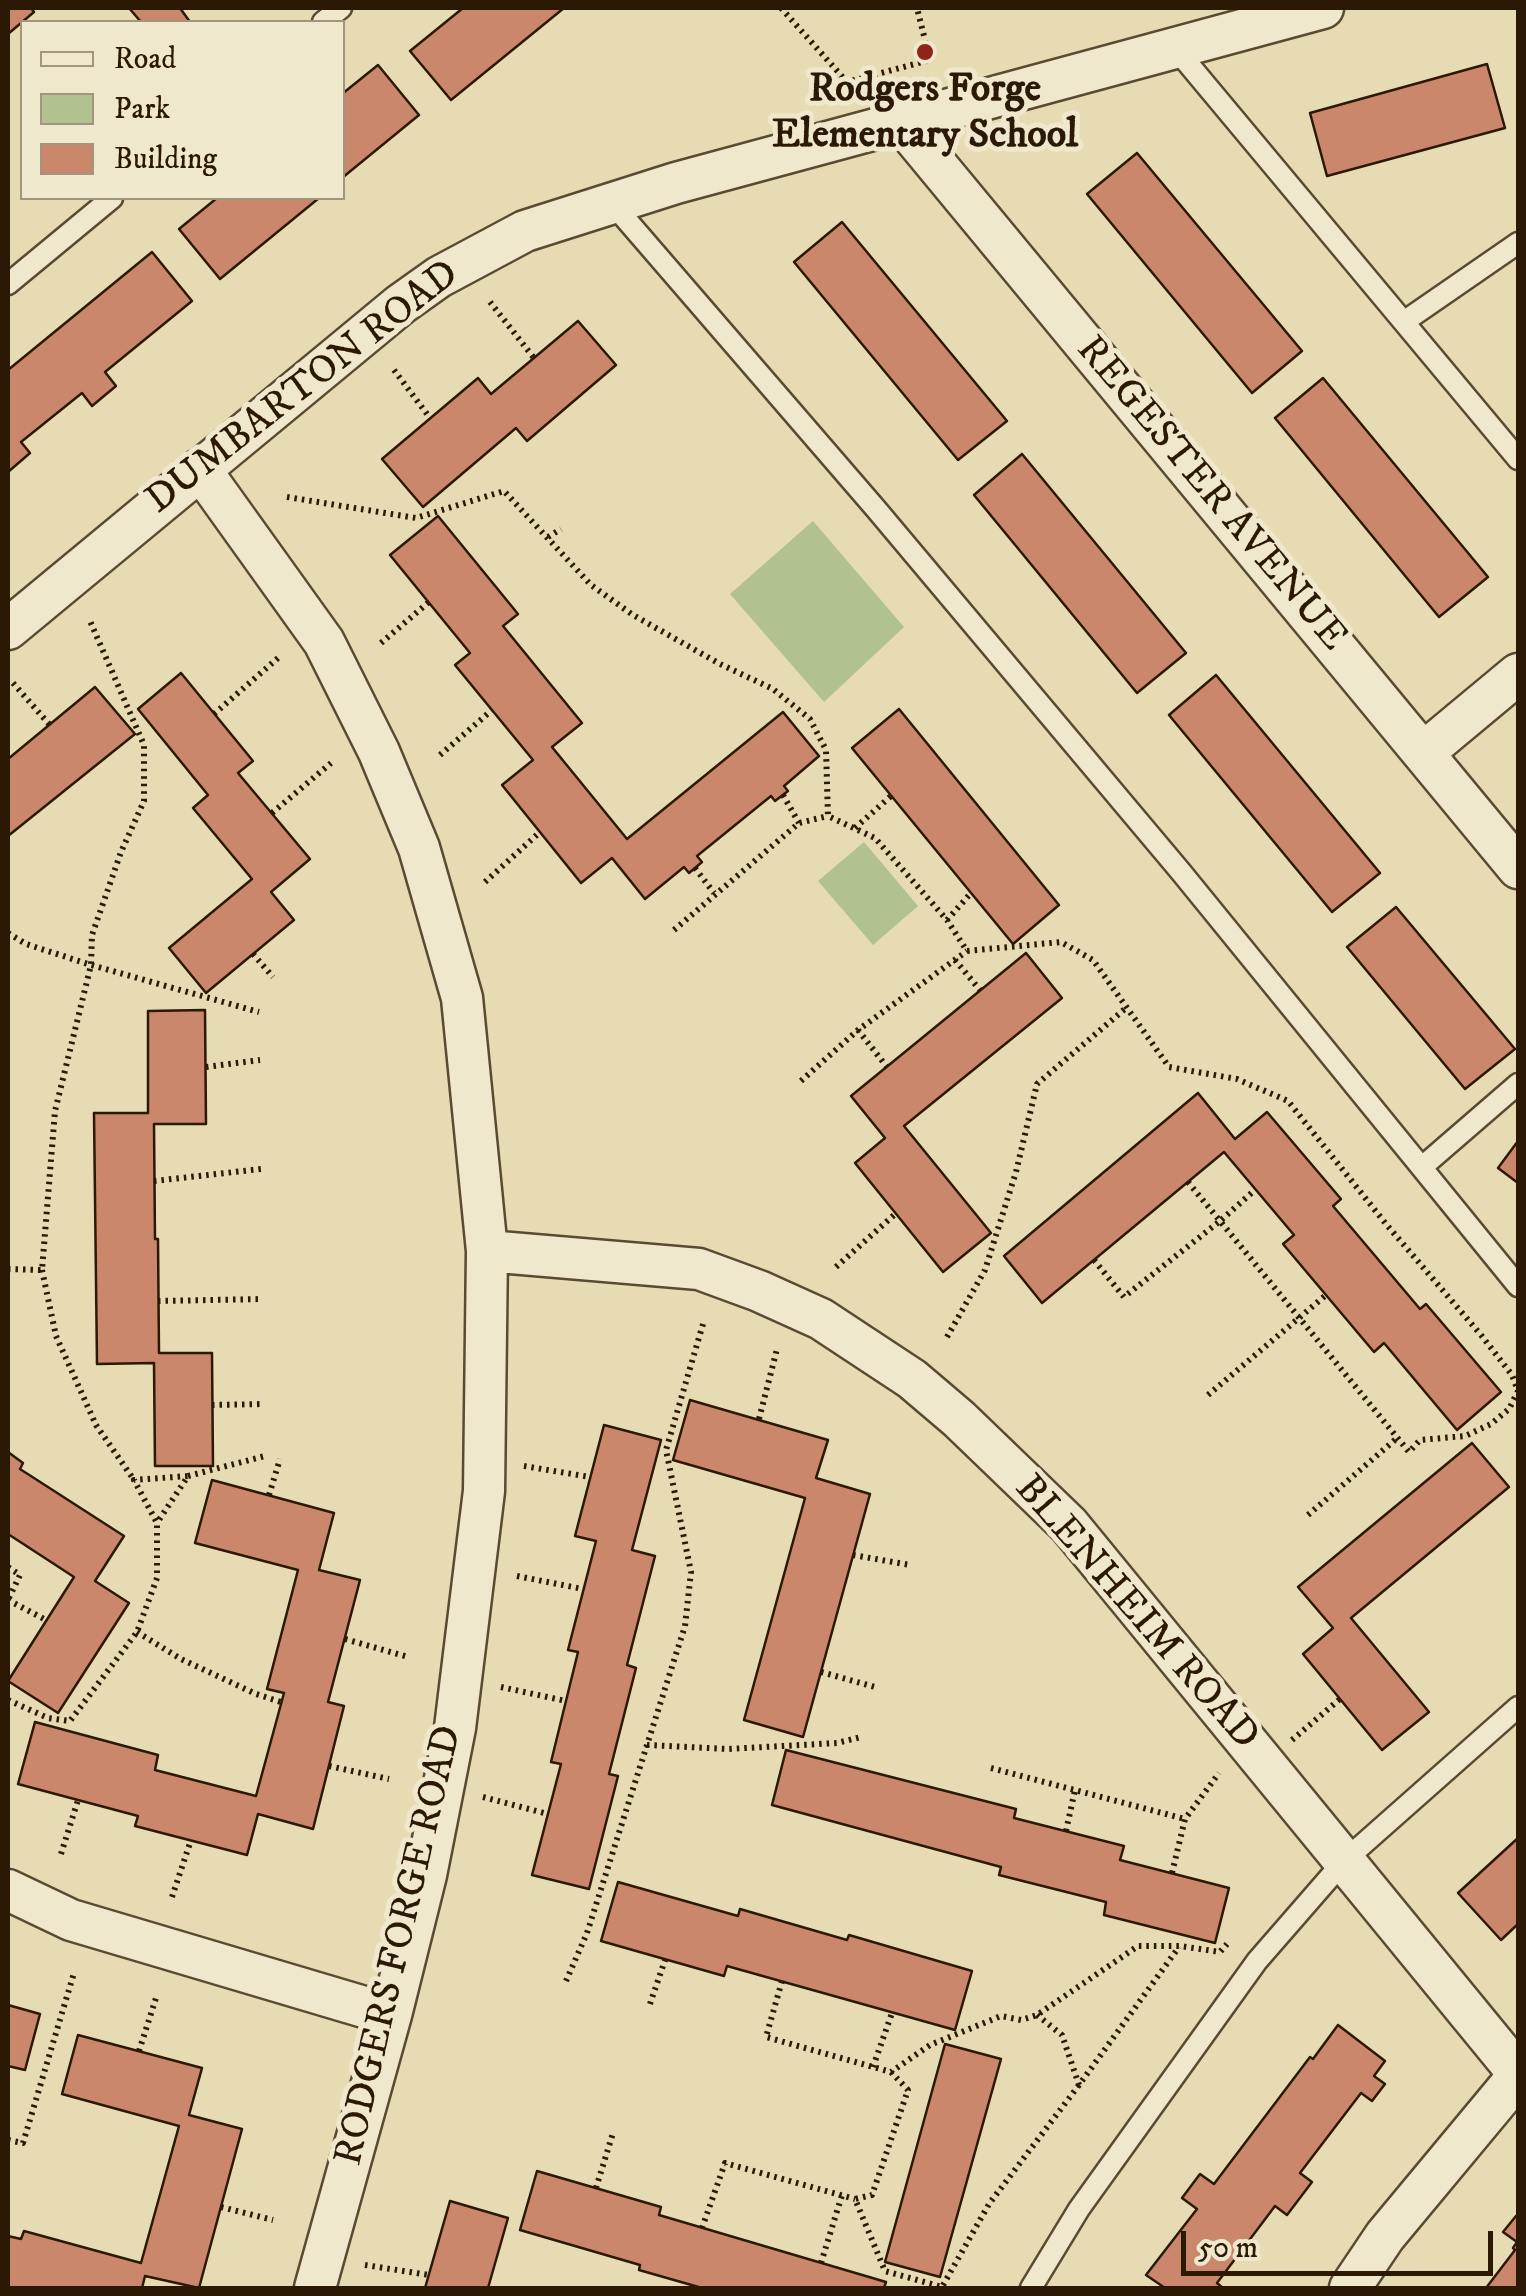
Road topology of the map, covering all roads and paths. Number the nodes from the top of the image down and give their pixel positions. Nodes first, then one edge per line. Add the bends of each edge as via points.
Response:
1 (780, 8) edge
2 (917, 8) edge
3 (1323, 8) edge
4 (1175, 48) junction
5 (901, 122) junction
6 (110, 200) edge
7 (611, 202) junction
8 (1518, 243) edge
9 (8, 284) edge
10 (490, 302) dead end
11 (1405, 321) junction
12 (534, 358) dead end
13 (394, 370) dead end
14 (430, 418) dead end
15 (1518, 459) edge
16 (200, 469) junction
17 (287, 497) dead end
18 (561, 529) dead end
19 (548, 537) junction
20 (429, 602) dead end
21 (90, 620) dead end
22 (8, 629) edge
23 (381, 642) dead end
24 (278, 658) dead end
25 (1518, 674) edge
26 (13, 683) dead end
27 (492, 710) dead end
28 (214, 714) dead end
29 (49, 724) dead end
30 (1423, 753) junction
31 (440, 755) dead end
32 (331, 763) dead end
33 (783, 796) dead end
34 (891, 796) dead end
35 (272, 813) dead end
36 (828, 816) junction
37 (799, 823) junction
38 (855, 828) junction
39 (540, 832) dead end
40 (695, 868) dead end
41 (1518, 868) edge
42 (485, 882) dead end
43 (714, 893) junction
44 (972, 894) dead end
45 (947, 920) junction
46 (674, 930) dead end
47 (8, 933) edge
48 (967, 951) junction
49 (253, 954) dead end
50 (955, 960) junction
51 (91, 965) junction
52 (273, 977) dead end
53 (980, 990) dead end
54 (1126, 1008) junction
55 (259, 1012) dead end
56 (858, 1030) junction
57 (260, 1060) dead end
58 (887, 1067) dead end
59 (206, 1068) dead end
60 (801, 1082) dead end
61 (1518, 1084) edge
62 (1422, 1167) junction
63 (262, 1169) dead end
64 (154, 1181) dead end
65 (1188, 1182) dead end
66 (1256, 1189) dead end
67 (894, 1216) dead end
68 (1220, 1221) junction
69 (488, 1251) junction
70 (1094, 1260) dead end
71 (836, 1267) dead end
72 (8, 1269) edge
73 (42, 1270) junction
74 (1518, 1286) edge
75 (1326, 1295) dead end
76 (263, 1299) dead end
77 (158, 1301) dead end
78 (1300, 1320) junction
79 (703, 1324) dead end
80 (947, 1337) dead end
81 (777, 1349) dead end
82 (1208, 1395) dead end
83 (212, 1404) dead end
84 (264, 1404) dead end
85 (759, 1420) dead end
86 (1396, 1439) junction
87 (265, 1456) dead end
88 (280, 1459) dead end
89 (518, 1466) dead end
90 (188, 1476) junction
91 (590, 1477) dead end
92 (134, 1480) junction
93 (269, 1495) dead end
94 (1308, 1515) dead end
95 (157, 1524) junction
96 (853, 1555) dead end
97 (910, 1565) dead end
98 (8, 1567) edge
99 (518, 1576) dead end
100 (583, 1590) dead end
101 (8, 1600) edge
102 (46, 1620) dead end
103 (137, 1632) junction
104 (345, 1639) dead end
105 (408, 1658) dead end
106 (821, 1672) dead end
107 (875, 1686) dead end
108 (501, 1687) dead end
109 (1340, 1699) dead end
110 (8, 1700) edge
111 (566, 1701) dead end
112 (282, 1702) dead end
113 (1518, 1707) edge
114 (861, 1737) dead end
115 (647, 1744) junction
116 (1258, 1755) junction
117 (329, 1766) dead end
118 (991, 1768) dead end
119 (389, 1779) dead end
120 (1075, 1790) junction
121 (482, 1797) dead end
122 (78, 1800) dead end
123 (548, 1814) dead end
124 (1185, 1819) junction
125 (1066, 1831) dead end
126 (191, 1840) dead end
127 (61, 1854) dead end
128 (1344, 1861) junction
129 (1172, 1874) dead end
130 (8, 1890) edge
131 (172, 1897) dead end
132 (1232, 1939) dead end
133 (1180, 1946) junction
134 (664, 1960) dead end
135 (74, 1973) dead end
136 (566, 1980) dead end
137 (782, 1981) dead end
138 (156, 1998) dead end
139 (650, 2004) dead end
140 (892, 2012) dead end
141 (391, 2015) junction
142 (1037, 2016) junction
143 (139, 2051) dead end
144 (873, 2067) junction
145 (890, 2072) junction
146 (1518, 2074) edge
147 (1079, 2084) junction
148 (613, 2133) dead end
149 (8, 2140) edge
150 (596, 2188) dead end
151 (842, 2195) junction
152 (855, 2198) junction
153 (222, 2207) dead end
154 (273, 2220) dead end
155 (702, 2228) dead end
156 (821, 2263) dead end
157 (365, 2265) dead end
158 (429, 2275) dead end
159 (316, 2288) edge
160 (941, 2288) edge
161 (1030, 2288) edge
162 (1350, 2288) edge

1 - 2 path via 847,82 930,60
3 - 4 street, DUMBARTON ROAD
4 - 5 street, DUMBARTON ROAD
4 - 11 lane
5 - 7 street, DUMBARTON ROAD
5 - 30 street, REGESTER AVENUE
6 - 9 lane
7 - 16 street, DUMBARTON ROAD via 526,231 439,276
7 - 62 lane via 876,509
8 - 11 lane
10 - 12 path
11 - 15 lane
13 - 14 path
16 - 22 street, DUMBARTON ROAD
16 - 69 street, RODGERS FORGE ROAD via 324,642 419,848 462,998
17 - 19 path via 416,518 504,491
18 - 19 path
19 - 36 path via 591,585 632,615 774,689 810,720 826,750
20 - 23 path
21 - 51 path via 144,745 144,800 92,935
24 - 28 path
25 - 30 street
26 - 29 path
27 - 31 path
30 - 41 street, REGESTER AVENUE
32 - 35 path
33 - 37 path
34 - 38 path
36 - 37 path
36 - 38 path
37 - 43 path
38 - 45 path via 875,838
39 - 42 path
40 - 43 path
43 - 46 path
44 - 45 path
45 - 48 path
47 - 51 path
48 - 50 path
48 - 54 path via 1061,942 1093,960
49 - 52 path
50 - 53 path
50 - 56 path
51 - 55 path
51 - 73 path via 55,1111
54 - 80 path via 1038,1084 984,1270
54 - 86 path via 1169,1068 1237,1080 1288,1101 1512,1375 1518,1391 1492,1424 1465,1436 1420,1440 1409,1452
56 - 58 path
56 - 60 path
57 - 59 path
61 - 62 lane
62 - 74 lane
63 - 64 path
65 - 68 path
66 - 68 path
67 - 71 path
68 - 70 path via 1124,1297
68 - 78 path
69 - 116 street, BLENHEIM ROAD via 699,1269 821,1319 912,1379 1069,1525
69 - 141 street, RODGERS FORGE ROAD via 484,1491 458,1708
72 - 73 path
73 - 92 path via 56,1336 96,1425
75 - 78 path
76 - 77 path
78 - 82 path
78 - 86 path
79 - 115 path via 666,1450 691,1572 685,1626
81 - 85 path
83 - 84 path
86 - 94 path
87 - 90 path
88 - 93 path
89 - 91 path
90 - 92 path
90 - 95 path
92 - 95 path
95 - 103 path via 157,1578
96 - 97 path
98 - 101 path via 20,1575
99 - 100 path
101 - 102 path
103 - 110 path via 70,1721
103 - 112 path
104 - 105 path
106 - 107 path
108 - 111 path
109 - 116 path
113 - 128 lane
114 - 115 path via 728,1749
115 - 136 path
116 - 124 path via 1212,1778
116 - 128 street, BLENHEIM ROAD
117 - 119 path
118 - 120 path
120 - 124 path
120 - 125 path
121 - 123 path
122 - 127 path
124 - 129 path
126 - 131 path
128 - 146 street, BLENHEIM ROAD
128 - 161 lane via 1257,1961 1172,2076
130 - 141 street via 71,1920
132 - 133 path via 1220,1952
133 - 142 path via 1138,1946
133 - 147 path
134 - 139 path
135 - 149 path via 23,2143
137 - 144 path via 766,2037
138 - 143 path
140 - 144 path
141 - 159 street, RODGERS FORGE ROAD
142 - 145 path via 1000,2016 930,2044
142 - 147 path via 1062,2036
144 - 145 path
145 - 152 path via 908,2090 872,2195
146 - 162 street
147 - 160 path via 989,2204
148 - 150 path
151 - 152 path
151 - 155 path via 725,2163
151 - 156 path
152 - 160 path via 885,2271
153 - 154 path
157 - 158 path

